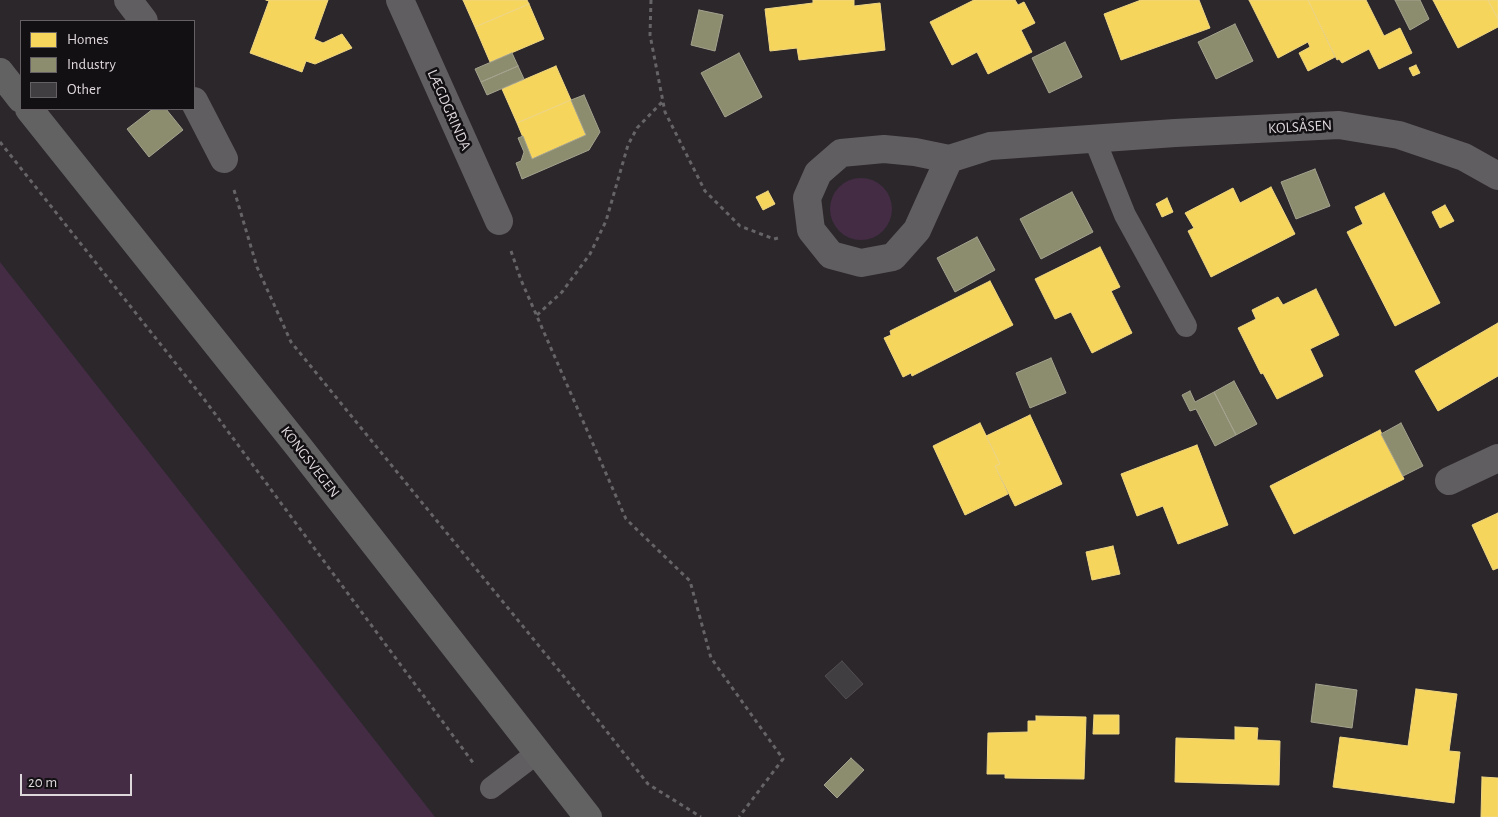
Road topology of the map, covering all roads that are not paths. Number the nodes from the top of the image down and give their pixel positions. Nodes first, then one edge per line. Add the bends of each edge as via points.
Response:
1 (128, 0) edge
2 (400, 0) edge
3 (143, 20) edge
4 (0, 72) edge
5 (20, 98) edge
6 (195, 103) edge
7 (30, 110) edge
8 (1094, 138) junction
9 (224, 159) road end
10 (949, 159) junction
11 (1498, 176) edge
12 (499, 220) road end
13 (1186, 326) dead end
14 (1498, 458) edge
15 (1449, 481) dead end
16 (537, 753) junction
17 (492, 788) road end
18 (588, 817) edge

1 - 3 street
2 - 12 street, LÆGDGRINDA
4 - 5 main road
6 - 9 street
7 - 16 main road, KONGSVEGEN via 302,451
8 - 10 street, KOLSÅSEN via 990,146
8 - 11 street, KOLSÅSEN via 1339,125 1399,135 1464,157
8 - 13 lane via 1125,215
10 - 10 street, KOLSÅSEN via 884,149 841,153 818,173 807,198 811,230 831,255 861,263 893,257 916,230
14 - 15 street
16 - 17 lane
16 - 18 main road, KONGSVEGEN

